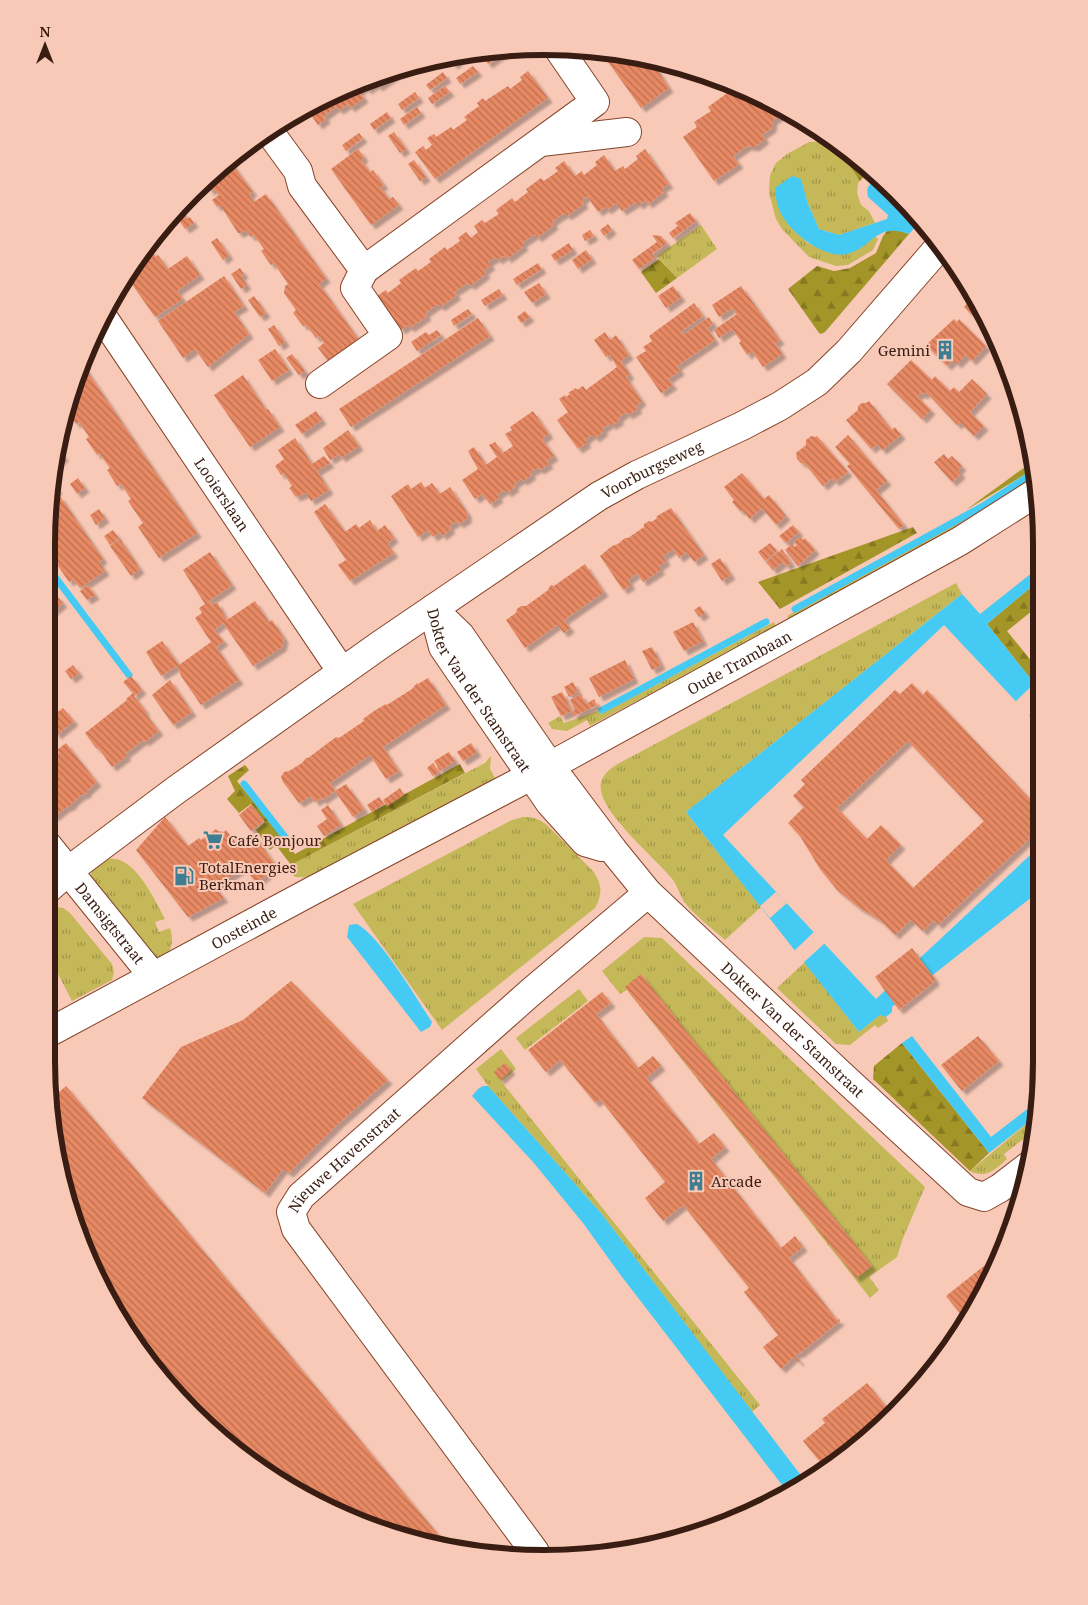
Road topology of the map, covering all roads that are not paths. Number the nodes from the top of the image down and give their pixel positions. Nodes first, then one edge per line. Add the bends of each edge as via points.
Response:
1 (563, 56) edge
2 (595, 102) junction
3 (273, 137) edge
4 (540, 142) junction
5 (936, 251) edge
6 (364, 270) junction
7 (107, 324) edge
8 (320, 384) dead end
9 (1031, 496) edge
10 (433, 609) junction
11 (342, 672) junction
12 (541, 771) junction
13 (437, 824) joint
14 (58, 879) edge
15 (648, 893) junction
16 (153, 976) junction
17 (55, 1029) edge
18 (1020, 1173) edge
19 (529, 1550) edge

1 - 2 street
2 - 4 street
2 - 4 street via 610,108 633,130
3 - 6 street via 298,171 302,186
4 - 6 street
5 - 10 street, Voorburgseweg via 849,351 817,382 742,426 599,496
6 - 8 street via 355,288 388,336
7 - 11 street, Looierslaan
9 - 12 street, Oude Trambaan via 960,542
10 - 11 street, Voorburgseweg
10 - 12 street, Dokter Van der Stamstraat via 460,635
11 - 14 street
12 - 13 street, Oude Trambaan
12 - 15 street, Dokter Van der Stamstraat
13 - 16 street, Oosteinde
14 - 16 street, Damsigtstraat
15 - 18 street, Dokter Van der Stamstraat via 968,1192 984,1197
15 - 19 street, Nieuwe Havenstraat via 301,1196 291,1212 296,1229
16 - 17 street, Oosteinde

